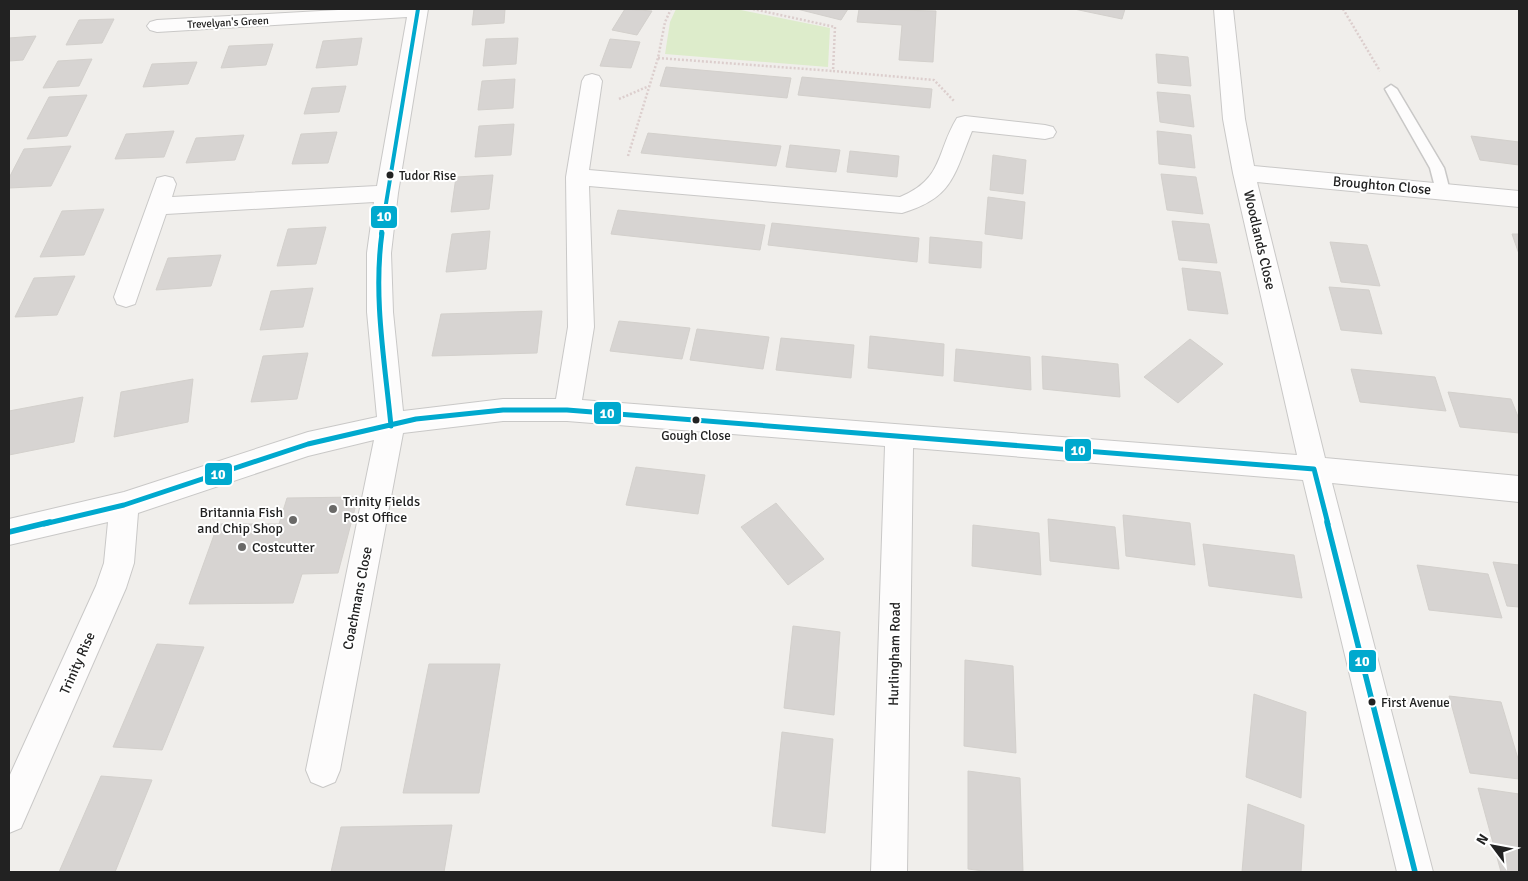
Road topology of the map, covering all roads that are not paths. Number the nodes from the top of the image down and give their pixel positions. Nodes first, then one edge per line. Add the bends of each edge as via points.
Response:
1 (166, 9) edge
2 (1223, 9) edge
3 (418, 10) edge
4 (592, 80) dead end
5 (1391, 89) road end
6 (1045, 132) dead end
7 (1244, 173) junction
8 (578, 177) junction
9 (1443, 191) junction
10 (387, 193) junction
11 (1519, 199) edge
12 (126, 297) dead end
13 (567, 410) junction
14 (391, 426) junction
15 (899, 435) junction
16 (1314, 468) junction
17 (1519, 489) edge
18 (124, 505) junction
19 (9, 532) edge
20 (323, 770) dead end
21 (9, 816) edge
22 (889, 872) edge
23 (1415, 872) edge

1 - 3 street, Trevelyan's Green via 153,33
2 - 7 street, Woodlands Close via 1234,120
3 - 10 street, Coachmans Close
4 - 8 street
5 - 9 lane via 1437,168
6 - 8 street via 965,122 941,180 924,196 902,204
7 - 9 street, Broughton Close
7 - 16 street, Woodlands Close
8 - 13 street via 581,326
9 - 11 street, Broughton Close
10 - 12 street via 161,195
10 - 14 street, Coachmans Close via 378,253
13 - 14 street via 503,410 416,419
13 - 15 street
14 - 18 street via 308,444
14 - 20 street, Coachmans Close
15 - 16 street
15 - 22 street, Hurlingham Road
16 - 17 street
16 - 23 street, Woodlands Close
18 - 19 street
18 - 21 street, Trinity Rise via 119,563 110,588

